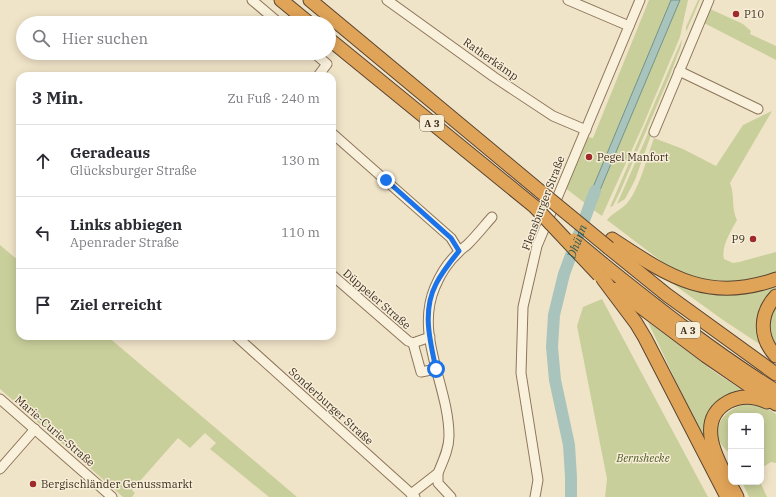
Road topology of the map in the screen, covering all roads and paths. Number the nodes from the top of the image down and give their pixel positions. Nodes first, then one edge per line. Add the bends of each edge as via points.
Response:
1 (252, 0) edge
2 (281, 0) edge
3 (310, 0) edge
4 (387, 0) edge
5 (568, 0) edge
6 (640, 0) edge
7 (709, 0) edge
8 (271, 16) edge
9 (300, 16) edge
10 (329, 16) edge
11 (336, 22) edge
12 (629, 26) junction
13 (336, 45) edge
14 (322, 60) edge
15 (679, 71) junction
16 (321, 72) edge
17 (758, 109) dead end
18 (586, 130) junction
19 (654, 132) dead end
20 (336, 137) edge
21 (492, 217) dead end
22 (611, 243) junction
23 (459, 251) junction
24 (602, 273) junction
25 (336, 278) edge
26 (776, 279) edge
27 (776, 296) edge
28 (430, 337) junction
29 (240, 340) edge
30 (413, 343) junction
31 (734, 345) junction
32 (776, 356) edge
33 (776, 362) edge
34 (436, 369) junction
35 (776, 374) edge
36 (776, 391) edge
37 (0, 399) edge
38 (776, 404) edge
39 (776, 407) edge
40 (35, 429) junction
41 (0, 469) edge
42 (438, 473) junction
43 (413, 495) edge
44 (444, 495) edge
45 (112, 497) edge
46 (535, 497) edge
47 (727, 497) edge
48 (737, 497) edge

1 - 8 street
2 - 9 highway
3 - 10 highway, A 3, bridge
4 - 18 street, Ratherkämp via 553,116
5 - 12 street
6 - 12 street, Flensburger Straße
7 - 15 street
11 - 22 highway, A 3, bridge via 541,192
12 - 18 street, Flensburger Straße
13 - 24 highway, A 3, bridge via 535,207
14 - 16 street via 327,64
15 - 17 street
15 - 19 street
18 - 46 street, Flensburger Straße via 538,246 523,307 521,373 538,480
20 - 23 street via 451,238
21 - 23 street
22 - 26 highway via 664,272 698,285 728,288 758,285
22 - 31 highway, A 3 via 667,295
23 - 28 street via 435,285 430,299
24 - 36 highway, A 3
24 - 38 highway via 706,356
24 - 47 highway via 639,328
25 - 30 street, Düppeler Straße
27 - 32 highway via 766,310 763,327 766,343
28 - 30 street, Düppeler Straße
28 - 34 street
29 - 43 street, Sonderburger Straße
30 - 34 street via 421,372
31 - 33 highway
31 - 35 highway, A 3
34 - 42 street via 448,417 449,437 447,454
37 - 40 street, Marie-Curie-Straße
39 - 48 highway via 758,399 741,397 727,402 714,417 710,430 711,443
40 - 41 street
40 - 45 street, Marie-Curie-Straße
42 - 43 street, Sonderburger Straße
42 - 44 street via 438,483

